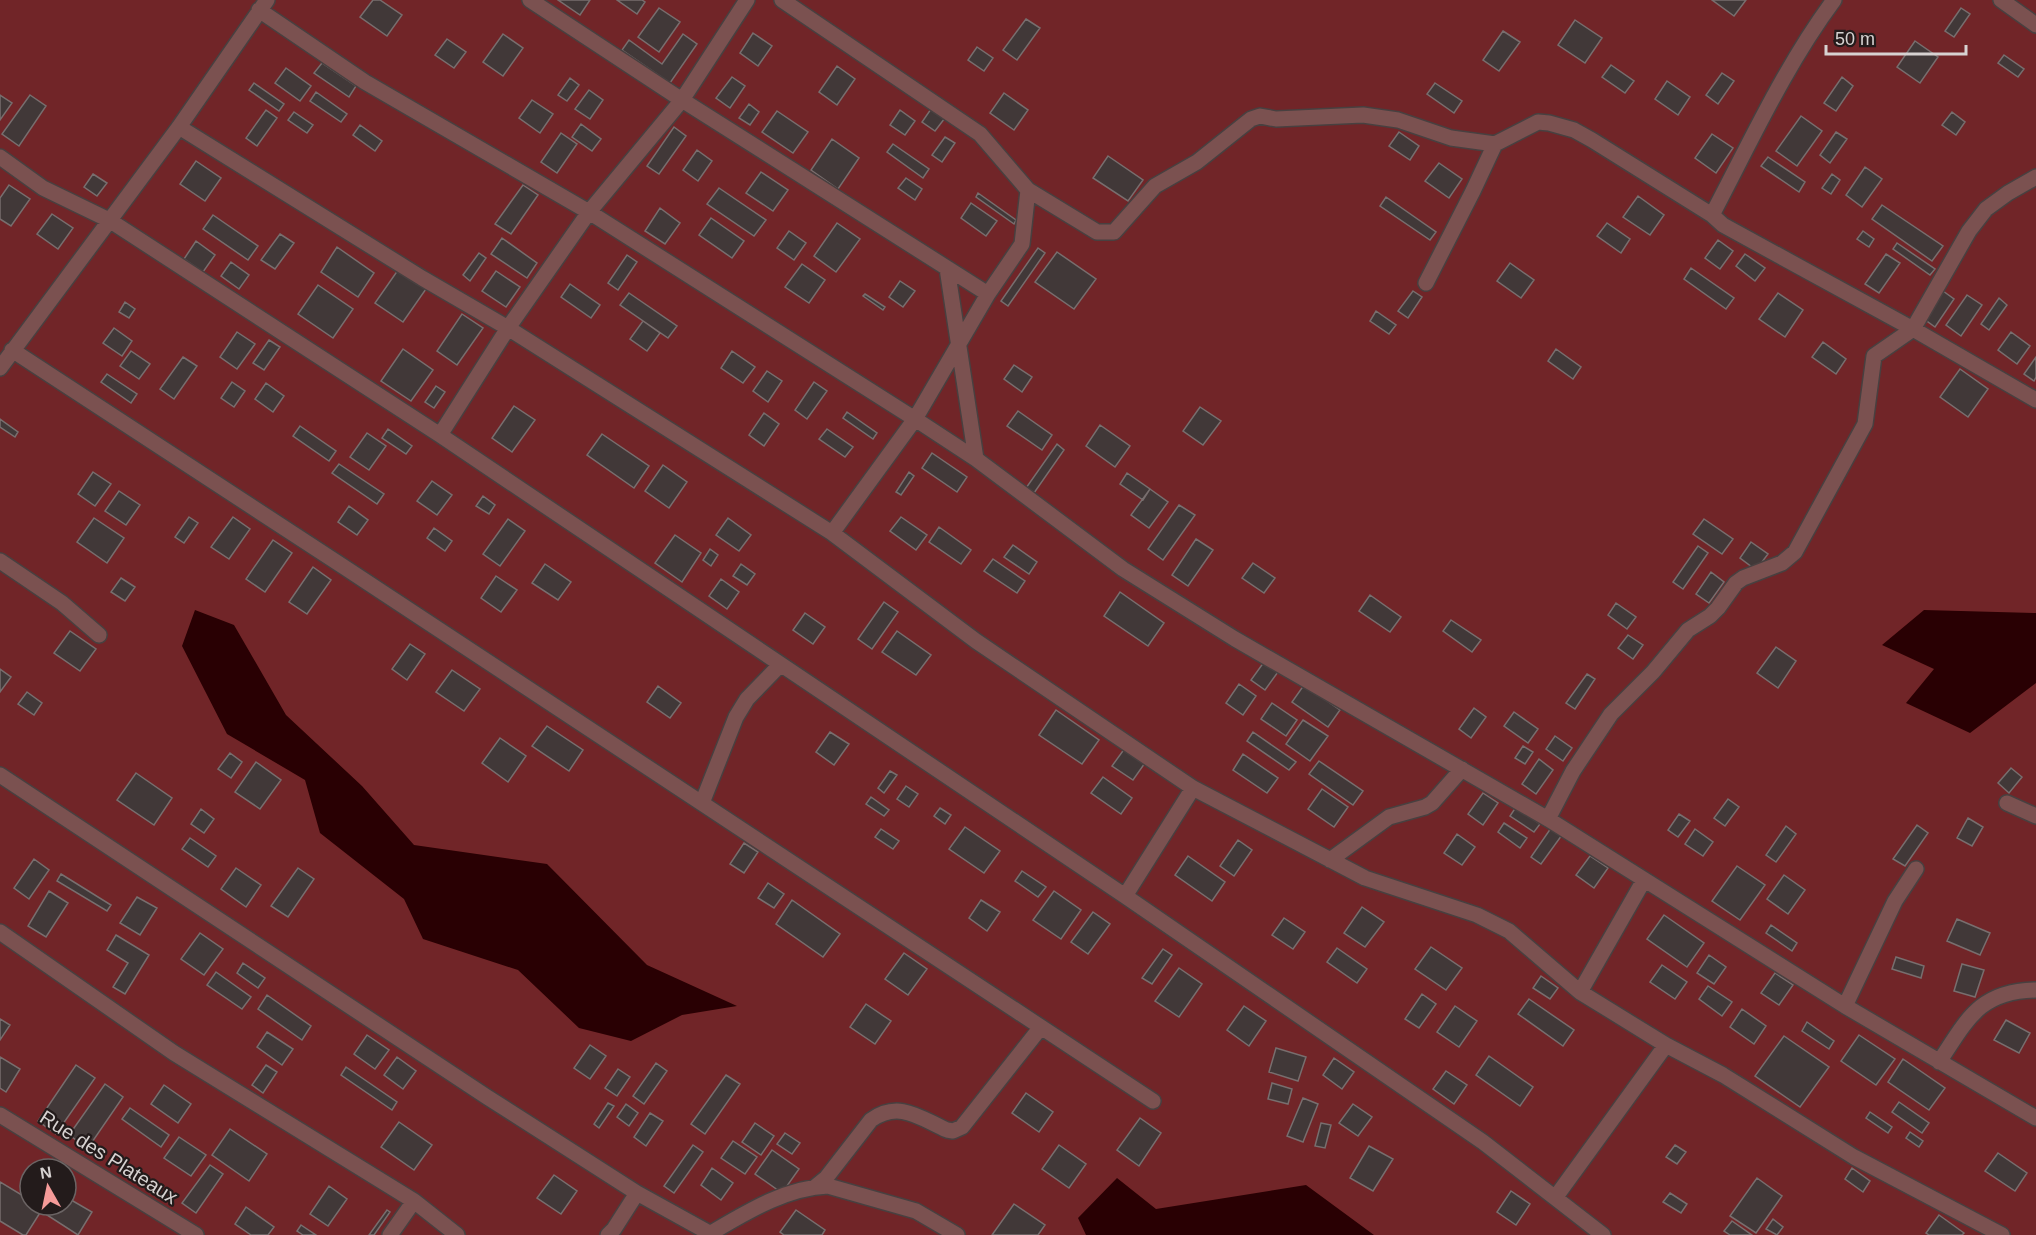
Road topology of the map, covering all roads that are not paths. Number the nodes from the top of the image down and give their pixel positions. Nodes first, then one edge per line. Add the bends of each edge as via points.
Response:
1 (530, 0) edge
2 (747, 0) edge
3 (782, 0) edge
4 (1833, 0) edge
5 (2001, 0) edge
6 (263, 5) edge
7 (2036, 25) edge
8 (682, 100) junction
9 (179, 127) junction
10 (1495, 144) junction
11 (0, 157) edge
12 (2036, 177) edge
13 (1028, 190) junction
14 (589, 212) junction
15 (1712, 215) junction
16 (109, 220) junction
17 (947, 268) junction
18 (1426, 284) dead end
19 (988, 294) junction
20 (508, 328) junction
21 (1914, 329) junction
22 (958, 347) junction
23 (12, 350) junction
24 (1, 365) edge
25 (2036, 400) edge
26 (915, 418) junction
27 (440, 435) junction
28 (976, 459) junction
29 (832, 533) junction
30 (0, 561) edge
31 (99, 635) dead end
32 (780, 665) junction
33 (1462, 769) junction
34 (0, 775) edge
35 (1193, 788) junction
36 (702, 803) junction
37 (2007, 803) dead end
38 (2036, 816) edge
39 (1548, 819) junction
40 (1330, 860) junction
41 (1916, 869) dead end
42 (1644, 880) junction
43 (1125, 896) junction
44 (0, 932) edge
45 (2036, 990) edge
46 (1580, 992) junction
47 (1845, 1006) junction
48 (1041, 1027) junction
49 (1666, 1045) junction
50 (1939, 1062) junction
51 (1153, 1101) dead end
52 (0, 1115) edge
53 (2036, 1118) edge
54 (815, 1187) junction
55 (637, 1193) junction
56 (1555, 1198) junction
57 (414, 1201) junction
58 (712, 1234) edge
59 (196, 1235) edge
60 (390, 1235) edge
61 (458, 1235) edge
62 (608, 1235) edge
63 (957, 1235) edge
64 (1603, 1235) edge
65 (2002, 1235) edge

1 - 8 street
2 - 8 street
3 - 13 street via 980,134
4 - 15 street via 1796,57
5 - 7 street
6 - 9 street
6 - 14 street via 365,82
8 - 14 street
8 - 17 street
9 - 16 street
9 - 20 street
10 - 13 street via 1451,138 1386,117 1251,119 1197,162 1155,186 1114,232 1097,232
10 - 15 street via 1538,122 1574,130
10 - 18 street
11 - 16 street via 43,188
12 - 21 street via 1986,209 1969,231
13 - 19 street via 1022,244
14 - 20 street
14 - 26 street
15 - 21 street via 1723,225
16 - 23 street
16 - 27 street
17 - 19 street
17 - 22 street
19 - 22 street
20 - 27 street
20 - 29 street
21 - 25 street
21 - 39 street via 1874,356 1865,424 1795,552 1782,563 1743,578 1710,616 1688,630 1611,714 1573,771
22 - 26 street
22 - 28 street
23 - 24 street
23 - 36 street
26 - 28 street
26 - 29 street
27 - 32 street
28 - 33 street via 1123,569 1235,639
29 - 35 street via 976,642
30 - 31 street via 62,603
32 - 36 street via 747,699 736,717
32 - 43 street
33 - 39 street
33 - 40 street via 1431,803 1389,817
34 - 55 street
35 - 40 street
35 - 43 street
36 - 48 street
37 - 38 street
39 - 42 street
40 - 46 street via 1365,878 1494,922
41 - 47 street via 1895,901
42 - 46 street
42 - 47 street
43 - 56 street via 1483,1142
44 - 57 street via 174,1053
45 - 50 street via 2000,995 1982,1004
46 - 49 street
47 - 50 street
48 - 51 street
48 - 54 street via 958,1130 947,1130 900,1110 880,1113
49 - 56 street
49 - 65 street via 1723,1075 1854,1157
50 - 53 street
52 - 59 street, Rue des Plateaux
54 - 58 street via 760,1205
54 - 63 street via 828,1186 916,1211
55 - 58 street
55 - 62 street
56 - 64 street
57 - 60 street
57 - 61 street

